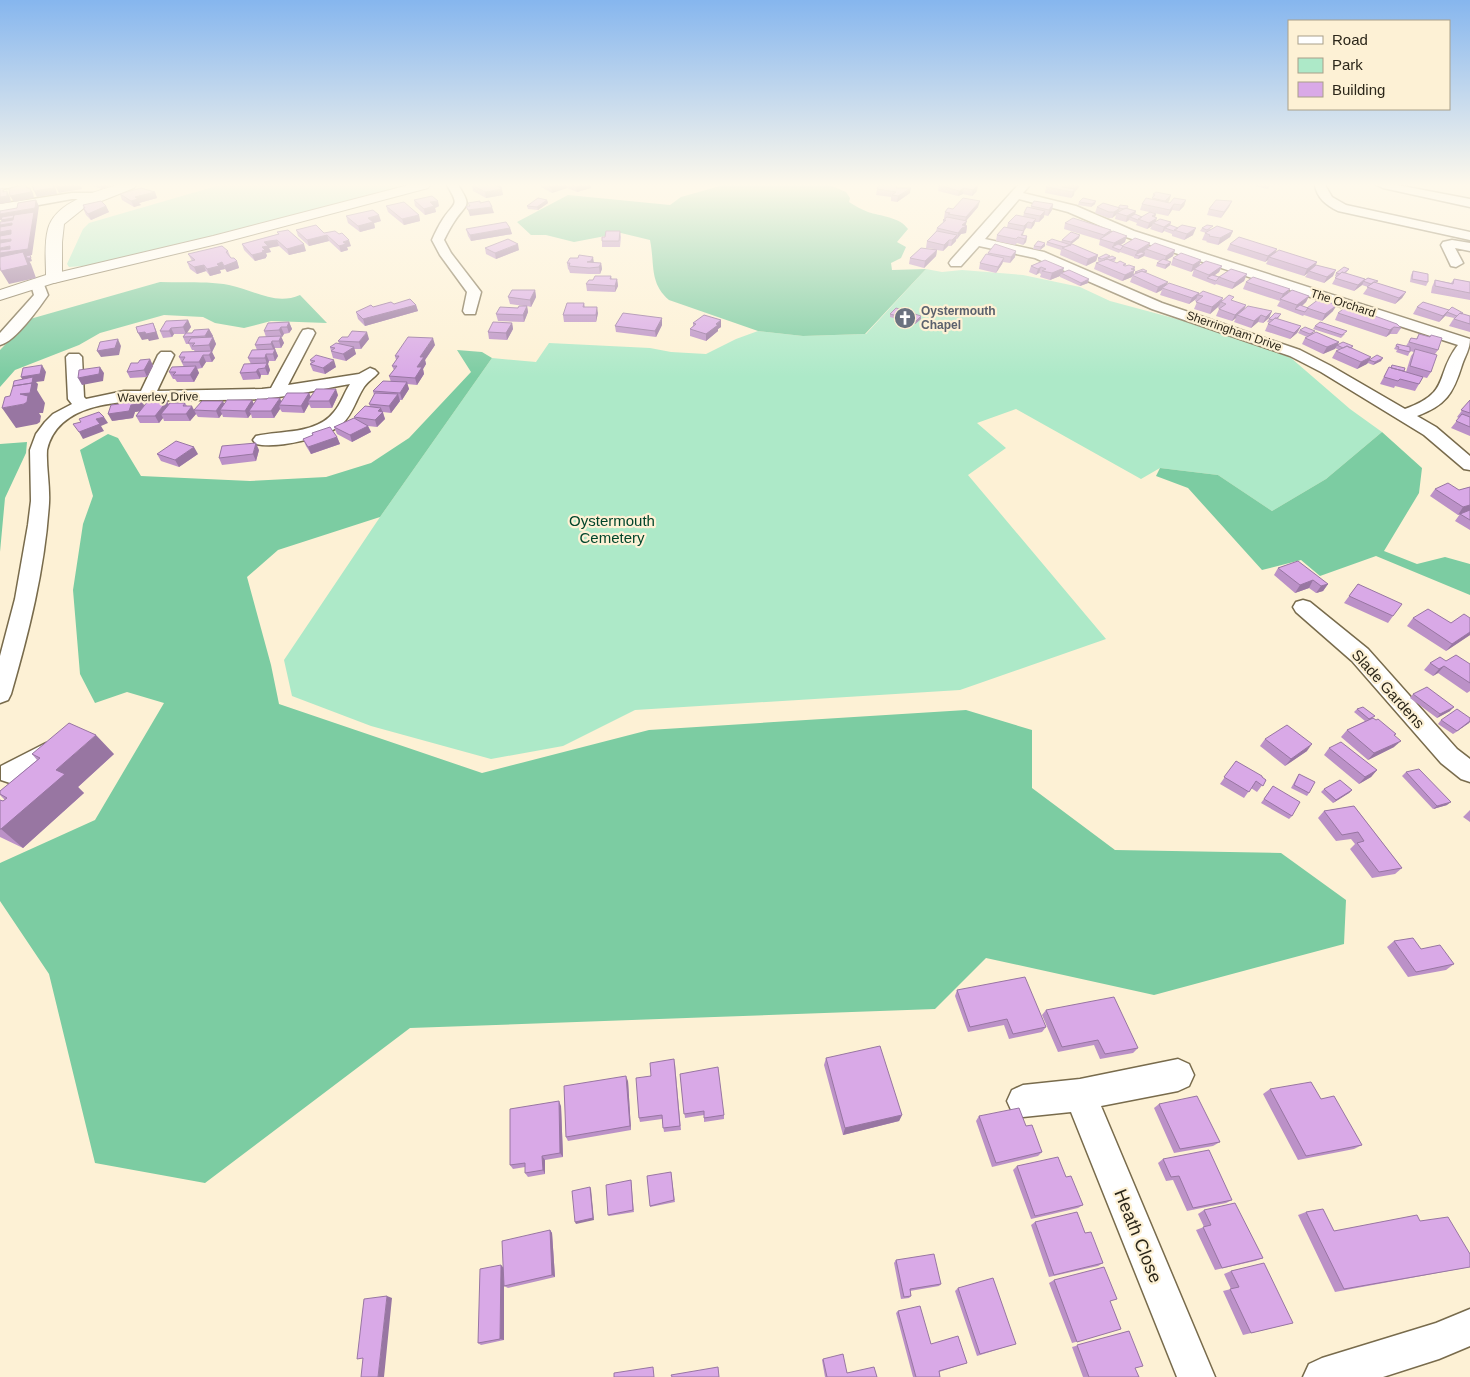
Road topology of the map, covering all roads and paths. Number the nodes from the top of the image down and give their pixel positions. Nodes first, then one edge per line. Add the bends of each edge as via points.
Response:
1 (54, 249) edge
2 (174, 249) edge
3 (443, 249) edge
4 (969, 249) edge
5 (1011, 249) edge
6 (1177, 249) edge
7 (1449, 249) edge
8 (956, 263) dead end
9 (1456, 263) dead end
10 (54, 278) junction
11 (38, 285) junction
12 (0, 295) edge
13 (470, 311) dead end
14 (308, 333) dead end
15 (0, 341) edge
16 (1468, 343) edge
17 (166, 355) dead end
18 (74, 357) dead end
19 (276, 393) junction
20 (148, 395) junction
21 (84, 405) junction
22 (1404, 415) junction
23 (287, 439) junction
24 (262, 440) dead end
25 (279, 456) dead end
26 (1470, 465) edge
27 (1303, 607) dead end
28 (1, 690) edge
29 (46, 753) edge
30 (1470, 772) edge
31 (5, 776) edge
32 (1178, 1075) dead end
33 (1080, 1096) junction
34 (1023, 1102) dead end
35 (1470, 1327) edge
36 (1196, 1377) edge
37 (1322, 1377) edge

1 - 10 street
2 - 10 street
3 - 13 street via 474,292
4 - 8 street
5 - 22 street, Sherringham Drive via 1039,255 1157,306 1282,347 1311,360
6 - 16 street, The Orchard
7 - 9 street
10 - 11 street
11 - 12 street
11 - 15 street via 40,295
14 - 19 street
16 - 22 street via 1460,350 1443,393 1429,404
17 - 20 street
18 - 21 street via 76,399
19 - 20 street, Waverley Drive
19 - 23 street, Waverley Drive via 367,375 341,415 315,430
20 - 21 street, Waverley Drive via 105,399
21 - 28 street, Waverley Drive via 48,428 38,451 40,500 34,545 18,632
22 - 26 street, Sherringham Drive via 1430,431
23 - 24 street, Waverley Drive
23 - 25 street
27 - 30 street, Slade Gardens via 1360,655 1449,756
29 - 31 street
32 - 33 street
33 - 34 street
33 - 36 street, Heath Close
35 - 37 street via 1439,1341

